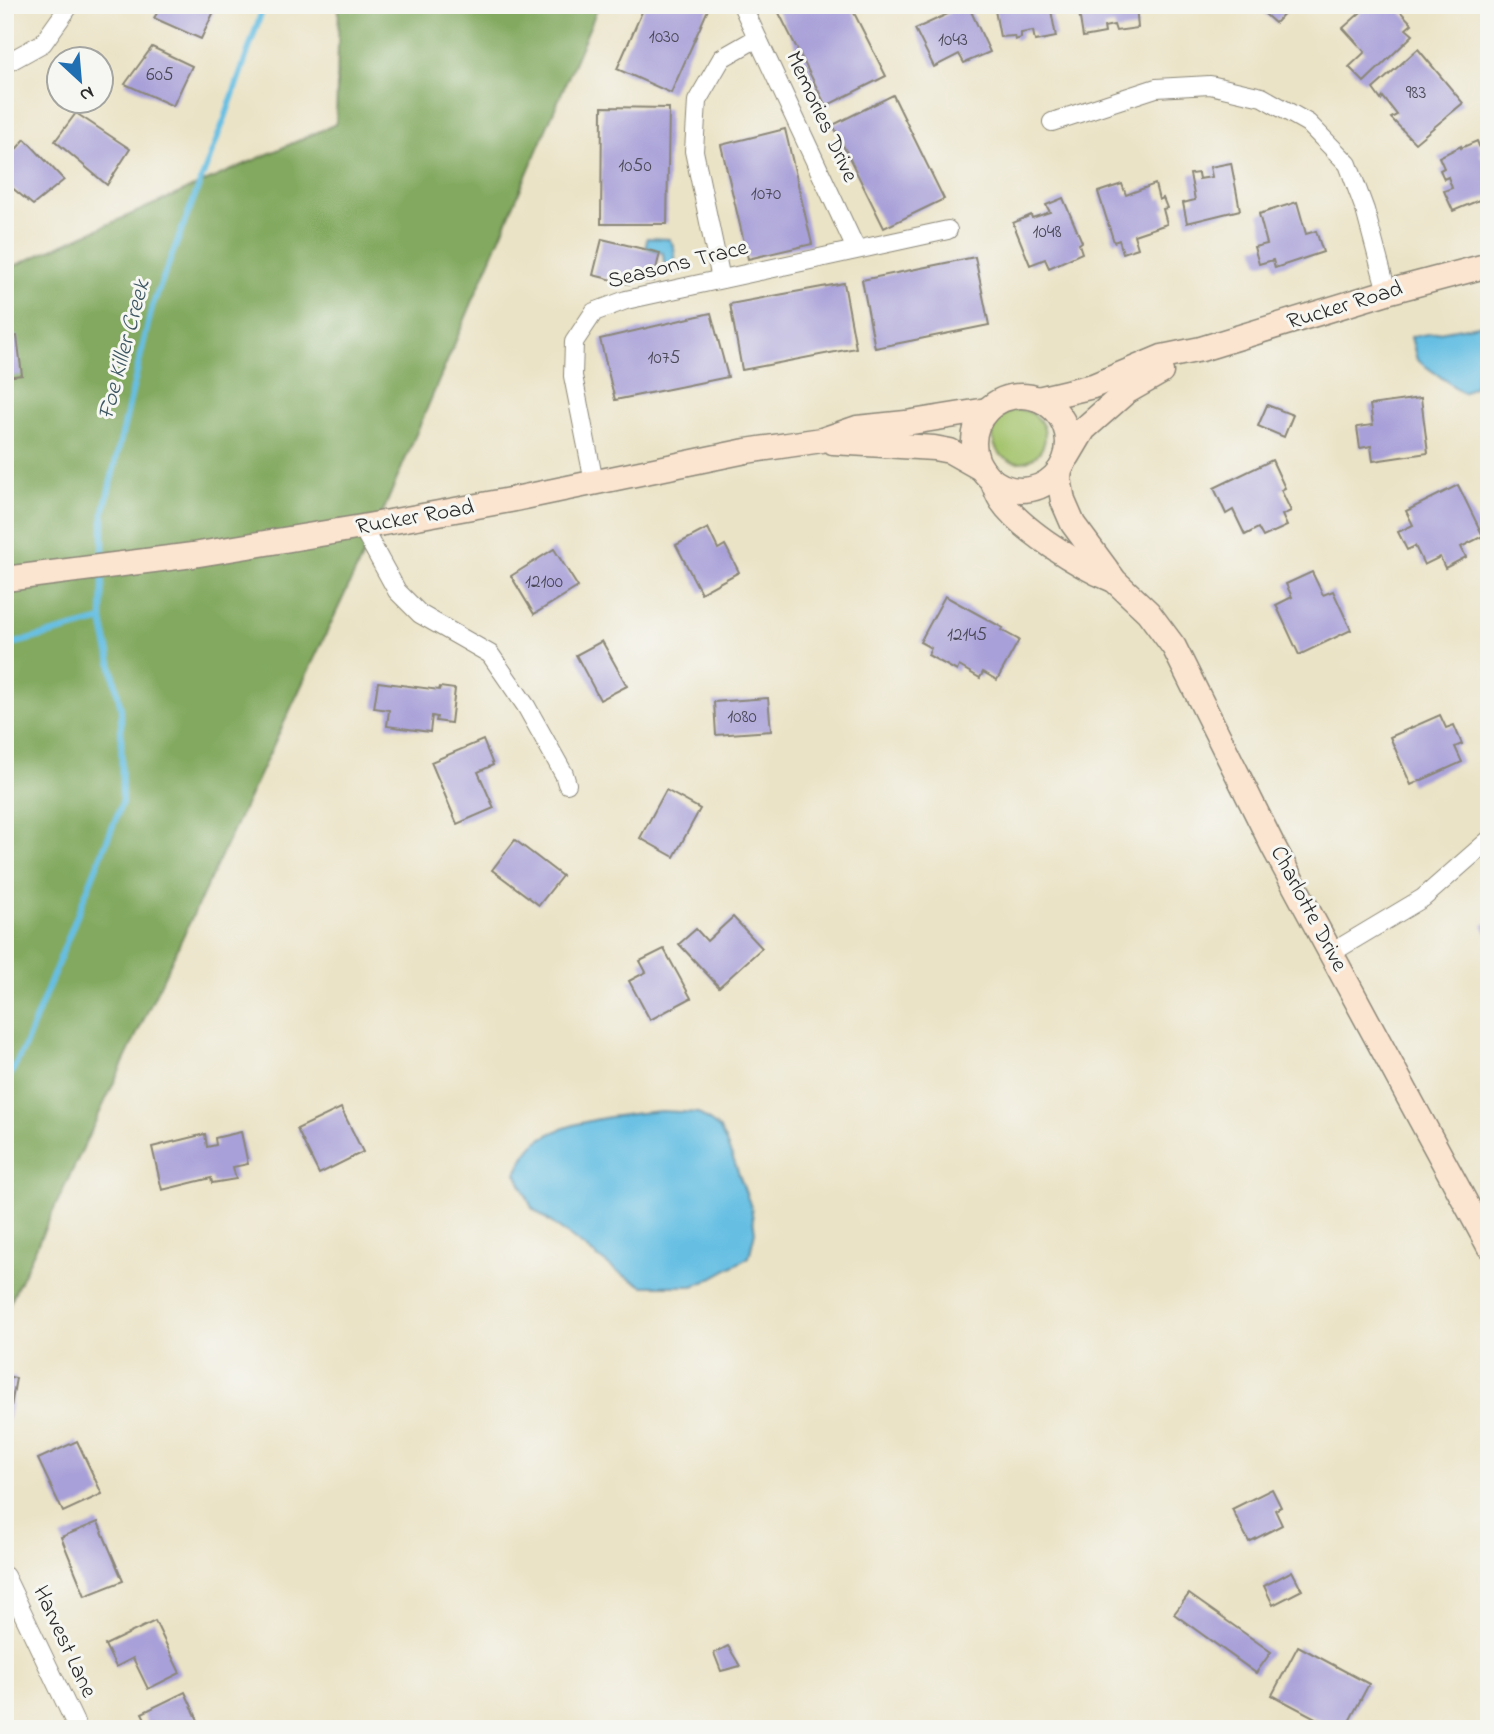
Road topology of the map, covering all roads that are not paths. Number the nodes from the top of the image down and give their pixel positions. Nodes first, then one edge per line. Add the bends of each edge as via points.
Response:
1 (70, 5) edge
2 (742, 5) edge
3 (757, 38) junction
4 (5, 64) edge
5 (1052, 122) dead end
6 (948, 230) dead end
7 (856, 249) junction
8 (1489, 265) edge
9 (721, 279) junction
10 (1387, 292) junction
11 (1201, 349) junction
12 (1038, 399) junction
13 (987, 410) junction
14 (822, 440) junction
15 (1063, 465) junction
16 (987, 475) junction
17 (594, 482) junction
18 (362, 527) junction
19 (5, 579) edge
20 (1115, 581) junction
21 (567, 784) dead end
22 (1489, 840) edge
23 (1331, 953) junction
24 (1489, 1246) edge
25 (5, 1576) edge
26 (78, 1729) edge

1 - 4 street via 43,43
2 - 3 street, Memories Drive
3 - 7 street, Memories Drive
3 - 9 street via 722,58 697,101 694,150
5 - 10 street via 1156,88 1210,85 1262,97 1308,123 1348,164
6 - 7 street, Seasons Trace
7 - 9 street, Seasons Trace
8 - 10 main road, Rucker Road
9 - 17 street, Seasons Trace via 626,300 594,312 574,342 573,376
10 - 11 main road, Rucker Road
11 - 12 main road, Rucker Road via 1162,357 1093,386
11 - 15 main road, Rucker Road via 1126,392 1084,429
12 - 13 main road via 1004,399
12 - 15 main road via 1060,415 1067,429 1069,444
13 - 14 main road, Rucker Road via 857,428
13 - 16 main road via 974,434 974,450
14 - 16 main road, Rucker Road via 950,451
14 - 17 main road, Rucker Road
15 - 16 main road via 1047,484 1032,490 1001,487
15 - 20 main road, Charlotte Drive via 1059,478 1073,524
16 - 20 main road, Charlotte Drive via 1001,500 1023,524
17 - 18 main road, Rucker Road
18 - 19 main road, Rucker Road
18 - 21 street via 397,591 420,614 490,654
20 - 23 main road, Charlotte Drive via 1148,612 1174,647
22 - 23 street via 1423,898
23 - 24 main road, Charlotte Drive
25 - 26 street, Harvest Lane

